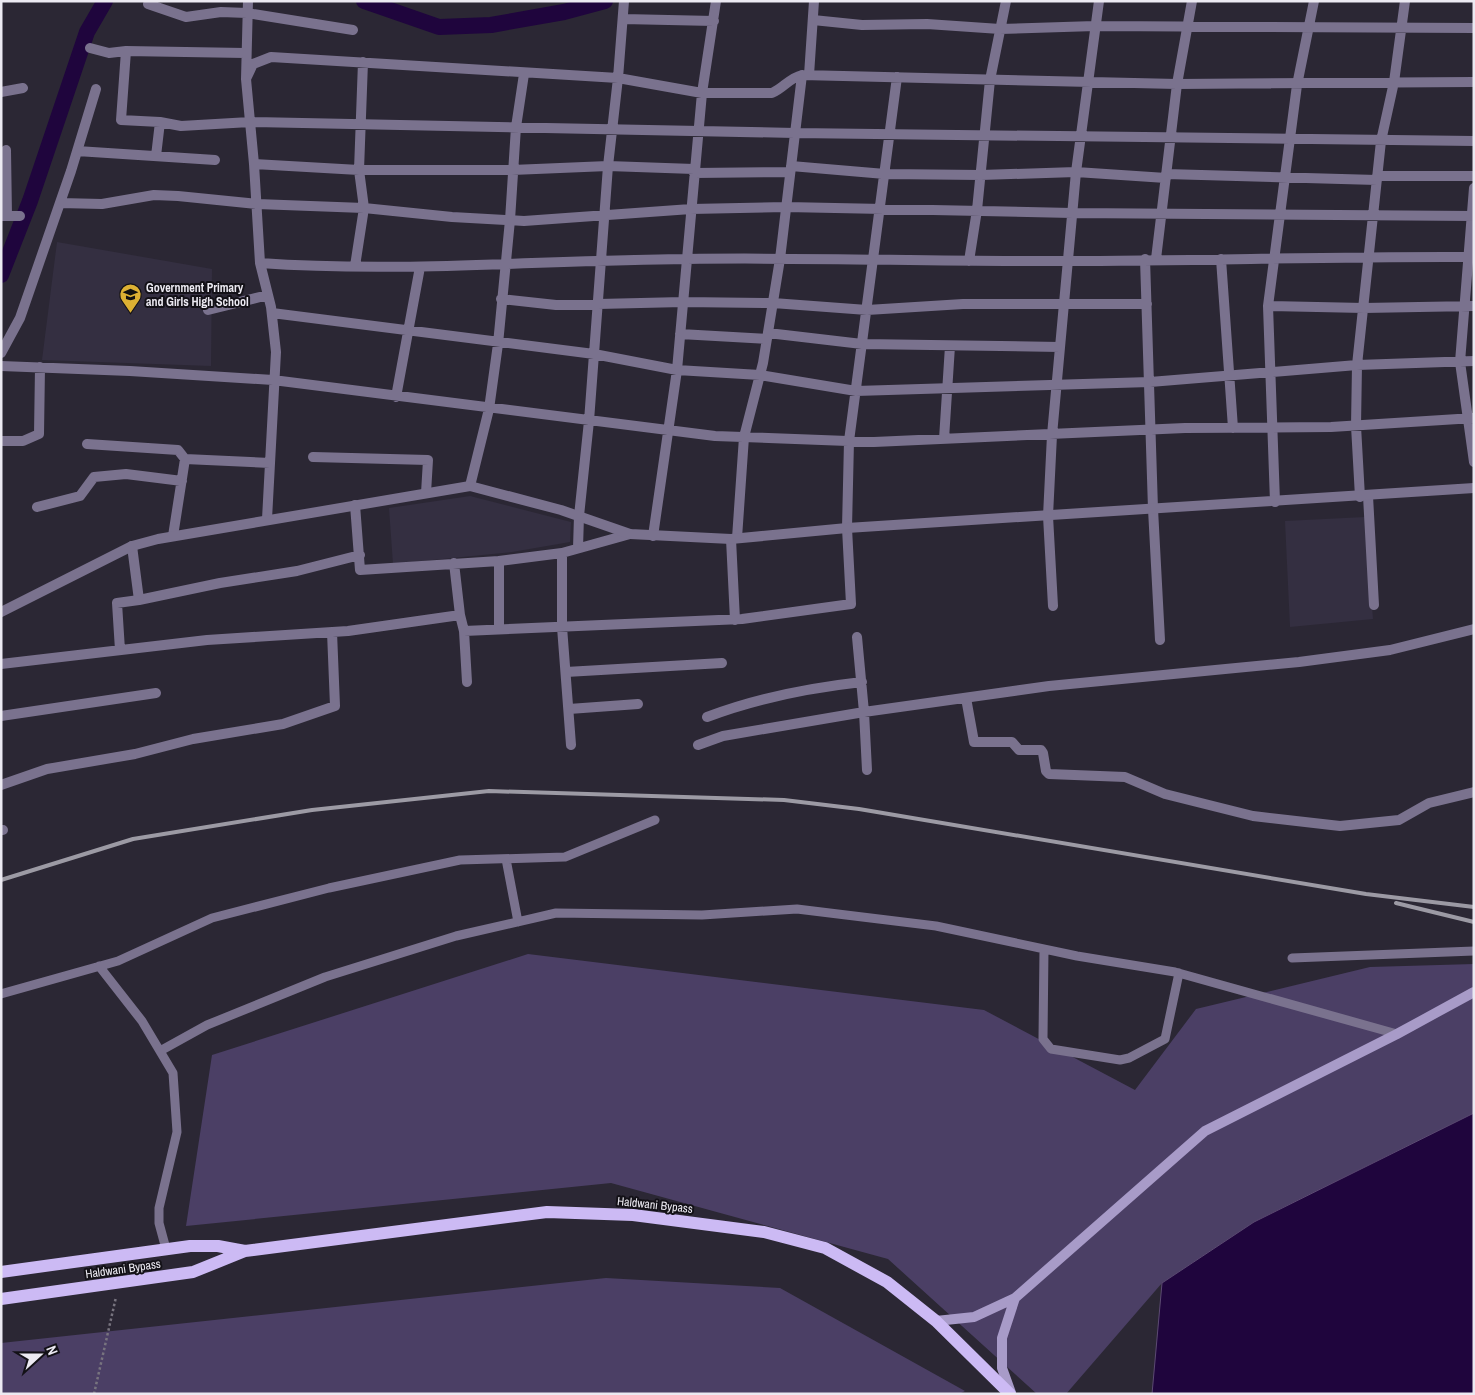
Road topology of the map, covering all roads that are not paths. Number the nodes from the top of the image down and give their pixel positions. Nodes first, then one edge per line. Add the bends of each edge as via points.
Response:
1 (248, 1) edge
2 (624, 1) edge
3 (716, 1) edge
4 (814, 1) edge
5 (1006, 1) edge
6 (1099, 1) edge
7 (1192, 1) edge
8 (1314, 1) edge
9 (1405, 1) edge
10 (148, 4) dead end
11 (247, 13) junction
12 (623, 19) junction
13 (714, 20) junction
14 (813, 20) junction
15 (1095, 26) junction
16 (1402, 27) junction
17 (1187, 28) junction
18 (1310, 28) junction
19 (1474, 28) edge
20 (1000, 29) junction
21 (353, 30) dead end
22 (90, 48) dead end
23 (126, 51) junction
24 (245, 52) junction
25 (363, 62) junction
26 (524, 74) junction
27 (806, 75) junction
28 (897, 77) junction
29 (618, 78) junction
30 (246, 79) junction
31 (990, 80) junction
32 (1394, 82) junction
33 (1474, 82) edge
34 (1086, 83) junction
35 (1177, 84) junction
36 (1297, 84) junction
37 (22, 88) dead end
38 (96, 89) dead end
39 (1, 92) edge
40 (702, 93) junction
41 (160, 122) junction
42 (250, 122) junction
43 (361, 124) junction
44 (516, 127) junction
45 (612, 130) junction
46 (698, 130) junction
47 (795, 133) junction
48 (985, 134) junction
49 (890, 135) junction
50 (1080, 135) junction
51 (1171, 138) junction
52 (1290, 139) junction
53 (1381, 141) junction
54 (1474, 141) edge
55 (6, 150) dead end
56 (77, 150) junction
57 (156, 156) junction
58 (215, 160) dead end
59 (254, 164) junction
60 (608, 166) junction
61 (790, 169) junction
62 (360, 170) junction
63 (512, 170) junction
64 (694, 171) junction
65 (1076, 172) junction
66 (885, 174) junction
67 (981, 175) junction
68 (1166, 176) junction
69 (1474, 176) edge
70 (1285, 177) junction
71 (1377, 178) junction
72 (1474, 188) edge
73 (60, 203) junction
74 (257, 204) junction
75 (786, 207) junction
76 (364, 208) junction
77 (691, 209) junction
78 (880, 209) junction
79 (977, 210) junction
80 (1072, 212) junction
81 (1162, 212) junction
82 (1280, 213) junction
83 (1374, 214) junction
84 (4, 216) edge
85 (20, 216) dead end
86 (604, 216) junction
87 (1473, 216) edge
88 (510, 220) junction
89 (1471, 257) edge
90 (1221, 258) junction
91 (1274, 258) junction
92 (1369, 258) junction
93 (688, 259) junction
94 (780, 259) junction
95 (1151, 259) junction
96 (602, 260) junction
97 (874, 260) junction
98 (970, 261) junction
99 (1067, 261) junction
100 (260, 263) junction
101 (505, 265) junction
102 (355, 266) junction
103 (420, 267) junction
104 (268, 295) junction
105 (501, 299) junction
106 (683, 302) junction
107 (773, 303) junction
108 (598, 304) junction
109 (1147, 304) junction
110 (1063, 305) junction
111 (1268, 306) junction
112 (1469, 306) edge
113 (1364, 308) junction
114 (208, 310) dead end
115 (867, 310) junction
116 (272, 313) junction
117 (407, 332) junction
118 (680, 334) junction
119 (767, 336) junction
120 (498, 344) junction
121 (862, 344) junction
122 (950, 346) junction
123 (1060, 347) junction
124 (1, 353) edge
125 (594, 354) junction
126 (1474, 361) edge
127 (1460, 362) junction
128 (1357, 365) junction
129 (1, 366) edge
130 (40, 368) junction
131 (677, 370) junction
132 (1272, 372) junction
133 (760, 375) junction
134 (1230, 376) junction
135 (273, 380) junction
136 (1150, 382) junction
137 (1057, 384) junction
138 (946, 389) junction
139 (856, 391) junction
140 (396, 397) junction
141 (489, 409) junction
142 (1471, 418) edge
143 (589, 421) junction
144 (1356, 426) junction
145 (1233, 428) junction
146 (1272, 428) junction
147 (666, 430) junction
148 (1150, 430) junction
149 (1052, 435) junction
150 (744, 438) junction
151 (944, 439) junction
152 (1, 441) edge
153 (849, 441) junction
154 (87, 444) dead end
155 (313, 457) dead end
156 (185, 459) junction
157 (1474, 462) edge
158 (270, 463) junction
159 (182, 481) junction
160 (470, 486) junction
161 (1474, 488) edge
162 (426, 494) junction
163 (1364, 497) junction
164 (1275, 502) junction
165 (354, 505) junction
166 (37, 507) dead end
167 (1153, 509) junction
168 (579, 516) junction
169 (1048, 516) junction
170 (267, 519) junction
171 (847, 528) junction
172 (630, 534) junction
173 (173, 536) junction
174 (653, 536) junction
175 (734, 539) junction
176 (132, 546) junction
177 (578, 548) junction
178 (562, 553) junction
179 (360, 555) junction
180 (499, 561) junction
181 (454, 563) junction
182 (139, 600) junction
183 (1374, 605) dead end
184 (1053, 606) dead end
185 (1, 612) edge
186 (460, 615) junction
187 (735, 620) junction
188 (562, 627) junction
189 (499, 628) junction
190 (1474, 629) edge
191 (464, 631) junction
192 (332, 632) junction
193 (857, 637) dead end
194 (1160, 640) dead end
195 (120, 650) junction
196 (722, 663) dead end
197 (1, 664) edge
198 (566, 672) junction
199 (467, 682) dead end
200 (862, 682) junction
201 (156, 693) dead end
202 (966, 698) junction
203 (638, 704) dead end
204 (570, 709) junction
205 (864, 712) junction
206 (1, 716) edge
207 (707, 717) dead end
208 (571, 745) dead end
209 (698, 745) dead end
210 (867, 770) dead end
211 (1, 785) edge
212 (1474, 792) edge
213 (656, 820) dead end
214 (506, 859) junction
215 (518, 922) junction
216 (1044, 949) junction
217 (1474, 951) edge
218 (1292, 958) dead end
219 (99, 966) junction
220 (1179, 973) junction
221 (1474, 992) edge
222 (1, 994) edge
223 (1398, 1034) junction
224 (160, 1050) junction
225 (166, 1249) junction
226 (245, 1251) junction
227 (1, 1272) edge
228 (1014, 1298) junction
229 (1, 1299) edge
230 (936, 1321) junction
231 (1011, 1394) edge

1 - 11 street
2 - 12 street
3 - 13 street
4 - 14 street
5 - 20 street
6 - 15 street
7 - 17 street
8 - 18 street
9 - 16 street
10 - 11 street via 186,17 221,12
11 - 21 street
11 - 24 street
12 - 13 street
12 - 29 street
13 - 40 street
14 - 20 street via 862,25 927,24
14 - 27 street
15 - 17 street
15 - 20 street
15 - 34 street
16 - 18 street
16 - 19 street
16 - 32 street
17 - 18 street
17 - 35 street
18 - 36 street
20 - 31 street
22 - 23 street via 109,53
23 - 24 street
23 - 41 street via 121,120
24 - 30 street
25 - 26 street
25 - 30 street via 271,57 253,64
25 - 43 street
26 - 29 street
26 - 44 street
27 - 28 street
27 - 40 street via 792,78 772,93
27 - 47 street
28 - 31 street
28 - 49 street
29 - 40 street
29 - 45 street
30 - 42 street
31 - 34 street
31 - 48 street
32 - 33 street
32 - 36 street
32 - 53 street
34 - 35 street
34 - 50 street
35 - 36 street
35 - 51 street
36 - 52 street
37 - 39 street
38 - 56 street
40 - 46 street
41 - 42 street via 181,126
41 - 57 street
42 - 43 street
42 - 59 street
43 - 44 street
43 - 62 street
44 - 45 street
44 - 63 street
45 - 46 street
45 - 60 street
46 - 47 street
46 - 64 street
47 - 49 street
47 - 61 street
48 - 49 street
48 - 50 street
48 - 67 street
49 - 66 street
50 - 51 street
50 - 65 street
51 - 52 street
51 - 68 street
52 - 53 street
52 - 70 street
53 - 54 street
53 - 71 street
55 - 84 street
56 - 57 street
56 - 73 street
57 - 58 street
59 - 62 street
59 - 74 street
60 - 63 street
60 - 64 street
60 - 86 street
61 - 64 street
61 - 66 street
61 - 75 street
62 - 63 street
62 - 76 street
63 - 88 street
64 - 77 street
65 - 67 street
65 - 68 street
65 - 80 street
66 - 67 street
66 - 78 street
67 - 79 street
68 - 70 street
68 - 81 street
69 - 71 street
70 - 71 street
70 - 82 street
71 - 83 street
72 - 87 street
73 - 74 street via 102,204 154,195
73 - 124 street via 20,318
74 - 76 street
74 - 100 street
75 - 77 street
75 - 78 street
75 - 94 street
76 - 88 street
76 - 102 street
77 - 86 street
77 - 93 street
78 - 79 street
78 - 97 street
79 - 80 street
79 - 98 street
80 - 81 street
80 - 99 street
81 - 82 street
81 - 95 street
82 - 83 street
82 - 91 street
83 - 87 street
83 - 92 street
84 - 85 street
86 - 88 street
86 - 96 street
87 - 89 street
88 - 101 street
89 - 92 street
89 - 112 street
90 - 91 street
90 - 95 street
90 - 134 street
91 - 92 street
91 - 111 street
92 - 113 street
93 - 94 street
93 - 96 street
93 - 106 street
94 - 97 street
94 - 107 street
95 - 99 street
95 - 109 street
96 - 101 street
96 - 108 street
97 - 98 street
97 - 115 street
98 - 99 street
99 - 110 street
100 - 102 street
100 - 104 street
101 - 103 street
101 - 105 street
102 - 103 street
103 - 117 street
104 - 114 street
104 - 116 street
105 - 108 street via 556,305
105 - 120 street
106 - 107 street
106 - 108 street
106 - 118 street
107 - 115 street
107 - 119 street
108 - 125 street
109 - 110 street
109 - 136 street
110 - 115 street via 963,304
110 - 123 street
111 - 113 street
111 - 132 street
112 - 113 street
112 - 127 street
113 - 128 street
115 - 121 street
116 - 117 street
116 - 135 street via 276,352
117 - 120 street
117 - 140 street
118 - 119 street
118 - 131 street
119 - 121 street
119 - 133 street
120 - 125 street
120 - 141 street
121 - 122 street
121 - 139 street
122 - 123 street
122 - 138 street
123 - 137 street
125 - 131 street
125 - 143 street
126 - 127 street
127 - 128 street
127 - 142 street
128 - 132 street
128 - 144 street
129 - 130 street
130 - 135 street
130 - 152 street via 39,434 22,441
131 - 133 street
131 - 147 street
132 - 134 street
132 - 146 street
133 - 139 street
133 - 150 street
134 - 136 street
134 - 145 street
135 - 140 street
135 - 158 street
136 - 137 street
136 - 148 street
137 - 138 street
137 - 149 street
138 - 139 street
138 - 151 street
139 - 153 street
140 - 141 street
141 - 143 street
141 - 160 street
142 - 144 street
142 - 157 street
143 - 147 street
143 - 168 street
144 - 146 street
144 - 163 street
145 - 146 street
145 - 148 street
146 - 164 street
147 - 150 street
147 - 174 street
148 - 149 street
148 - 167 street
149 - 151 street
149 - 169 street
150 - 153 street
150 - 175 street
151 - 153 street
153 - 171 street
154 - 156 street via 178,450
155 - 162 street via 428,460
156 - 158 street
156 - 159 street
158 - 170 street
159 - 166 street via 126,474 94,477 80,496
159 - 173 street
160 - 162 street
160 - 168 street
161 - 163 street
162 - 165 street
163 - 164 street
163 - 183 street
164 - 167 street
165 - 170 street
165 - 179 street
167 - 169 street
167 - 194 street
168 - 172 street
168 - 177 street
169 - 171 street
169 - 184 street
170 - 173 street
171 - 175 street
171 - 187 street via 851,604
172 - 174 street
172 - 177 street
173 - 176 street
174 - 175 street
175 - 187 street
176 - 182 street
176 - 185 street
177 - 178 street
178 - 180 street
178 - 188 street
179 - 181 street via 360,570
179 - 182 street via 297,571
180 - 181 street
180 - 189 street
181 - 186 street
182 - 195 street via 117,603
186 - 191 street
186 - 192 street
187 - 188 street
188 - 189 street
188 - 198 street
189 - 191 street
190 - 202 street via 1380,651 1049,686
191 - 199 street
192 - 195 street via 207,640
192 - 211 street via 335,706 283,724 48,769
193 - 200 street
195 - 197 street
196 - 198 street
198 - 204 street
200 - 205 street
200 - 207 street via 743,703
201 - 206 street
202 - 205 street
202 - 212 street via 974,742 1012,742 1019,750 1041,750 1046,771 1050,774 1125,777 1165,794 1253,816 1340,826 1399,820 1428,802
203 - 204 street
204 - 208 street
205 - 209 street via 723,736
205 - 210 street
213 - 214 lane via 565,857
214 - 215 lane
214 - 219 lane via 460,860 329,888 212,918 118,961
215 - 216 lane via 556,914 702,915 797,909 936,926
215 - 224 lane via 456,936 325,977 206,1025
216 - 220 lane
216 - 220 lane via 1043,1039 1046,1045 1051,1049 1112,1060 1129,1058 1165,1039
217 - 218 lane
219 - 222 lane
219 - 224 lane
220 - 223 lane
221 - 223 main road
223 - 228 main road via 1205,1131
224 - 225 lane via 173,1072 177,1132 159,1208 159,1223
225 - 226 main road, Haldwani Bypass via 218,1246
225 - 227 main road, Haldwani Bypass
226 - 229 main road, Haldwani Bypass via 193,1272
226 - 230 main road, Haldwani Bypass via 547,1212 633,1215 764,1232 825,1248 886,1282
228 - 230 main road via 974,1316
228 - 231 main road via 1002,1338 1002,1368
230 - 231 main road, Haldwani Bypass

